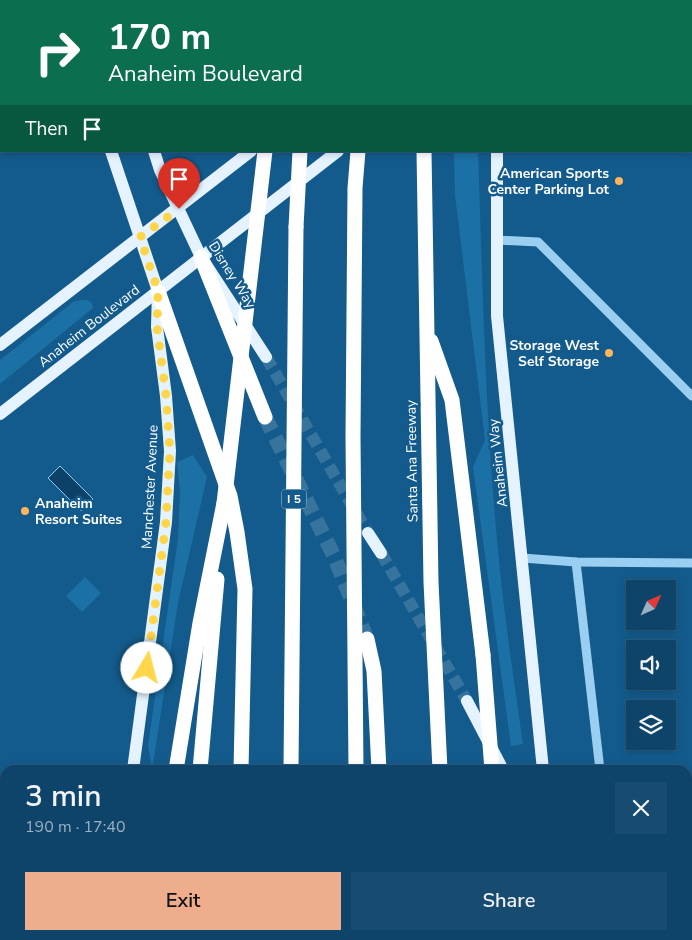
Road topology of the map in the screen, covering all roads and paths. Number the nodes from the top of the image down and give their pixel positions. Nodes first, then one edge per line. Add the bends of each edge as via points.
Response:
1 (112, 152) edge
2 (154, 152) edge
3 (250, 152) edge
4 (265, 152) edge
5 (300, 152) edge
6 (337, 152) edge
7 (358, 152) edge
8 (424, 152) edge
9 (497, 152) edge
10 (179, 209) junction
11 (140, 237) junction
12 (497, 240) junction
13 (201, 258) junction
14 (158, 291) junction
15 (426, 328) junction
16 (0, 345) edge
17 (266, 357) tunnel mouth
18 (692, 396) edge
19 (0, 414) edge
20 (264, 417) tunnel mouth
21 (224, 503) junction
22 (368, 533) tunnel mouth
23 (381, 553) tunnel mouth
24 (522, 558) junction
25 (576, 562) junction
26 (692, 563) edge
27 (367, 639) tunnel mouth
28 (467, 701) tunnel mouth
29 (134, 765) edge
30 (177, 765) edge
31 (200, 765) edge
32 (241, 765) edge
33 (291, 765) edge
34 (356, 765) edge
35 (379, 765) edge
36 (440, 765) edge
37 (492, 765) edge
38 (500, 765) edge
39 (543, 765) edge
40 (599, 765) edge

1 - 11 main road
2 - 10 main road, Disney Way
3 - 10 main road
4 - 21 highway, bridge
5 - 33 highway, I 5, bridge via 296,227
6 - 13 main road, Anaheim Boulevard
7 - 34 highway via 354,436
8 - 15 highway, Santa Ana Freeway
9 - 12 main road, Anaheim Way
10 - 11 main road
10 - 13 main road, Disney Way
11 - 14 main road, Manchester Avenue
11 - 16 main road
12 - 18 lane via 538,242
12 - 24 main road, Anaheim Way via 497,316
13 - 14 main road, Anaheim Boulevard
13 - 17 main road, Disney Way
13 - 20 highway
14 - 19 main road, Anaheim Boulevard
14 - 29 main road, Manchester Avenue via 157,327 169,442 166,522
14 - 32 highway via 230,496 237,532 245,589
15 - 36 highway, Santa Ana Freeway via 431,582
15 - 37 highway, bridge via 452,400
21 - 30 highway
21 - 31 highway
22 - 23 main road
24 - 25 lane
24 - 39 main road, Anaheim Way
25 - 26 lane
25 - 40 lane
27 - 35 highway via 374,671
28 - 38 main road

